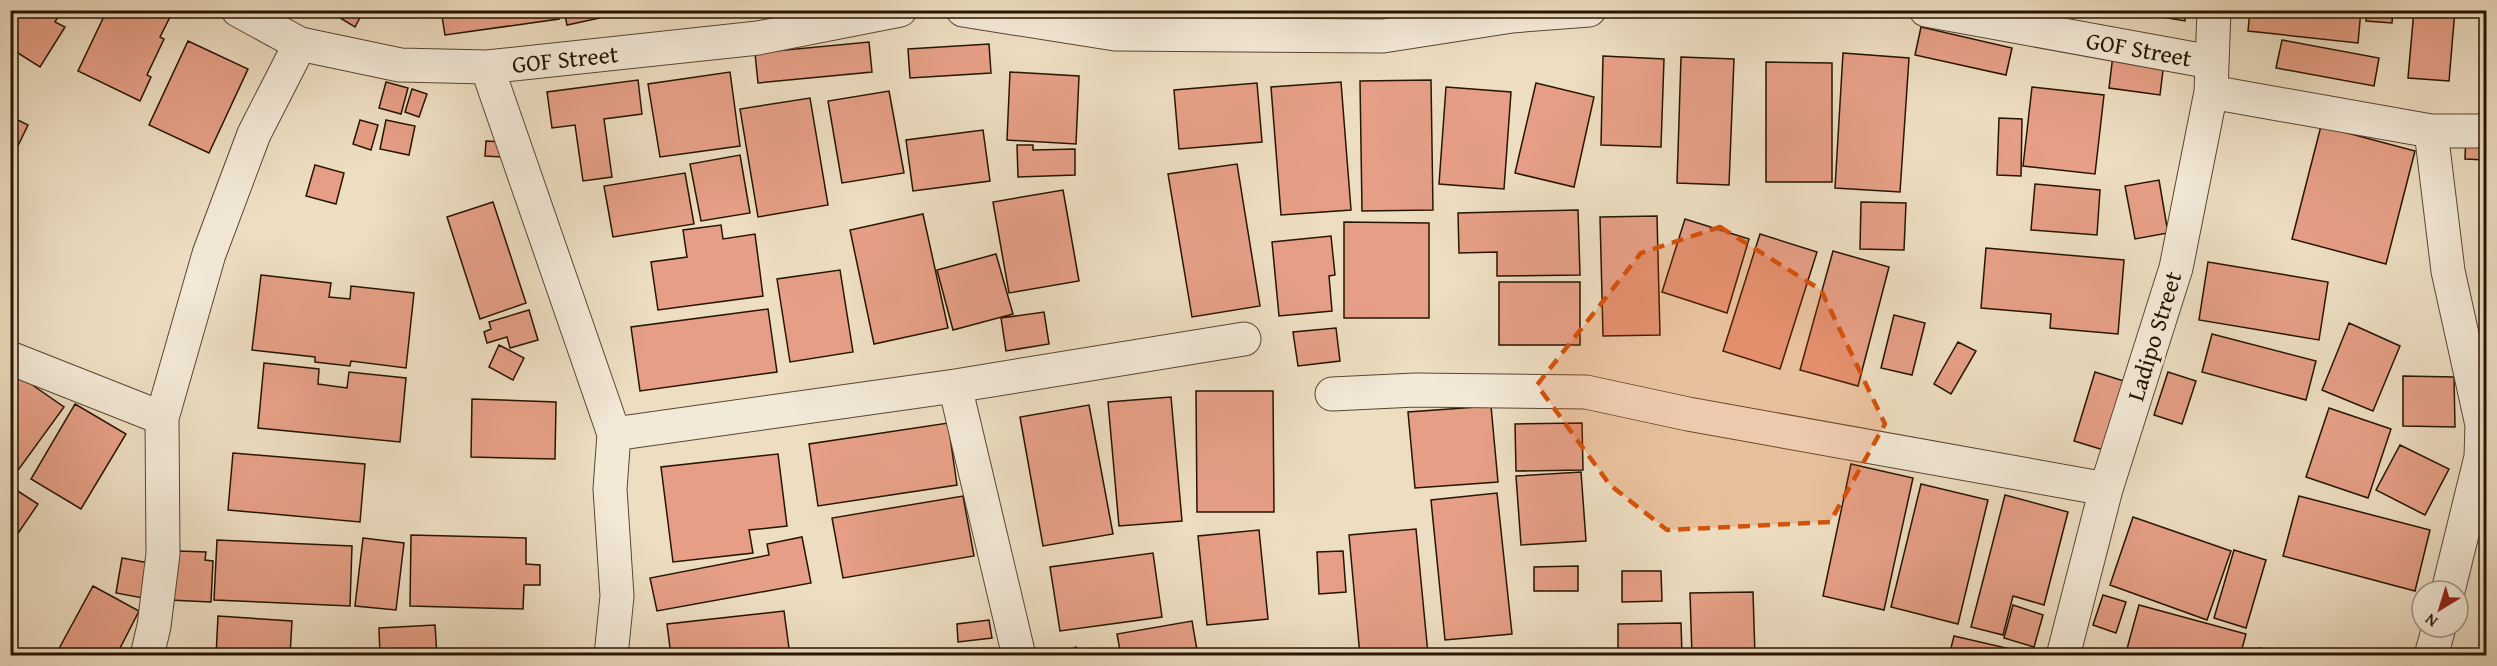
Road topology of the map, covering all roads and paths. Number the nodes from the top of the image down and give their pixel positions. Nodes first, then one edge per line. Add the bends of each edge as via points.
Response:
1 (238, 10) edge
2 (900, 10) edge
3 (963, 10) edge
4 (1589, 10) edge
5 (1926, 10) edge
6 (2214, 10) edge
7 (1264, 22) edge
8 (300, 44) junction
9 (487, 67) junction
10 (2211, 77) junction
11 (2431, 131) junction
12 (2487, 131) edge
13 (1244, 339) dead end
14 (10, 358) edge
15 (955, 386) junction
16 (1332, 394) dead end
17 (162, 418) junction
18 (614, 434) junction
19 (2106, 489) junction
20 (2451, 579) edge
21 (2436, 639) edge
22 (147, 656) edge
23 (611, 656) edge
24 (1019, 656) edge
25 (2062, 656) edge
26 (2432, 656) edge

1 - 8 street, GOF Street
2 - 9 street, GOF Street via 759,38
3 - 7 street via 1115,34
4 - 7 street via 1512,16 1383,36
5 - 10 street, GOF Street
6 - 10 street, Ladipo Street
8 - 9 street, GOF Street via 400,65
8 - 17 street via 254,134 209,254
9 - 18 street
10 - 11 street, GOF Street
10 - 19 street, Ladipo Street via 2176,268
11 - 12 street, GOF Street
11 - 20 street via 2448,271 2482,425 2481,457
13 - 15 street
14 - 17 street
15 - 18 street
15 - 24 street
16 - 19 street via 1415,390 1586,392
17 - 22 street via 164,554
18 - 23 street via 610,489 617,596
19 - 25 street, Ladipo Street
21 - 26 street

